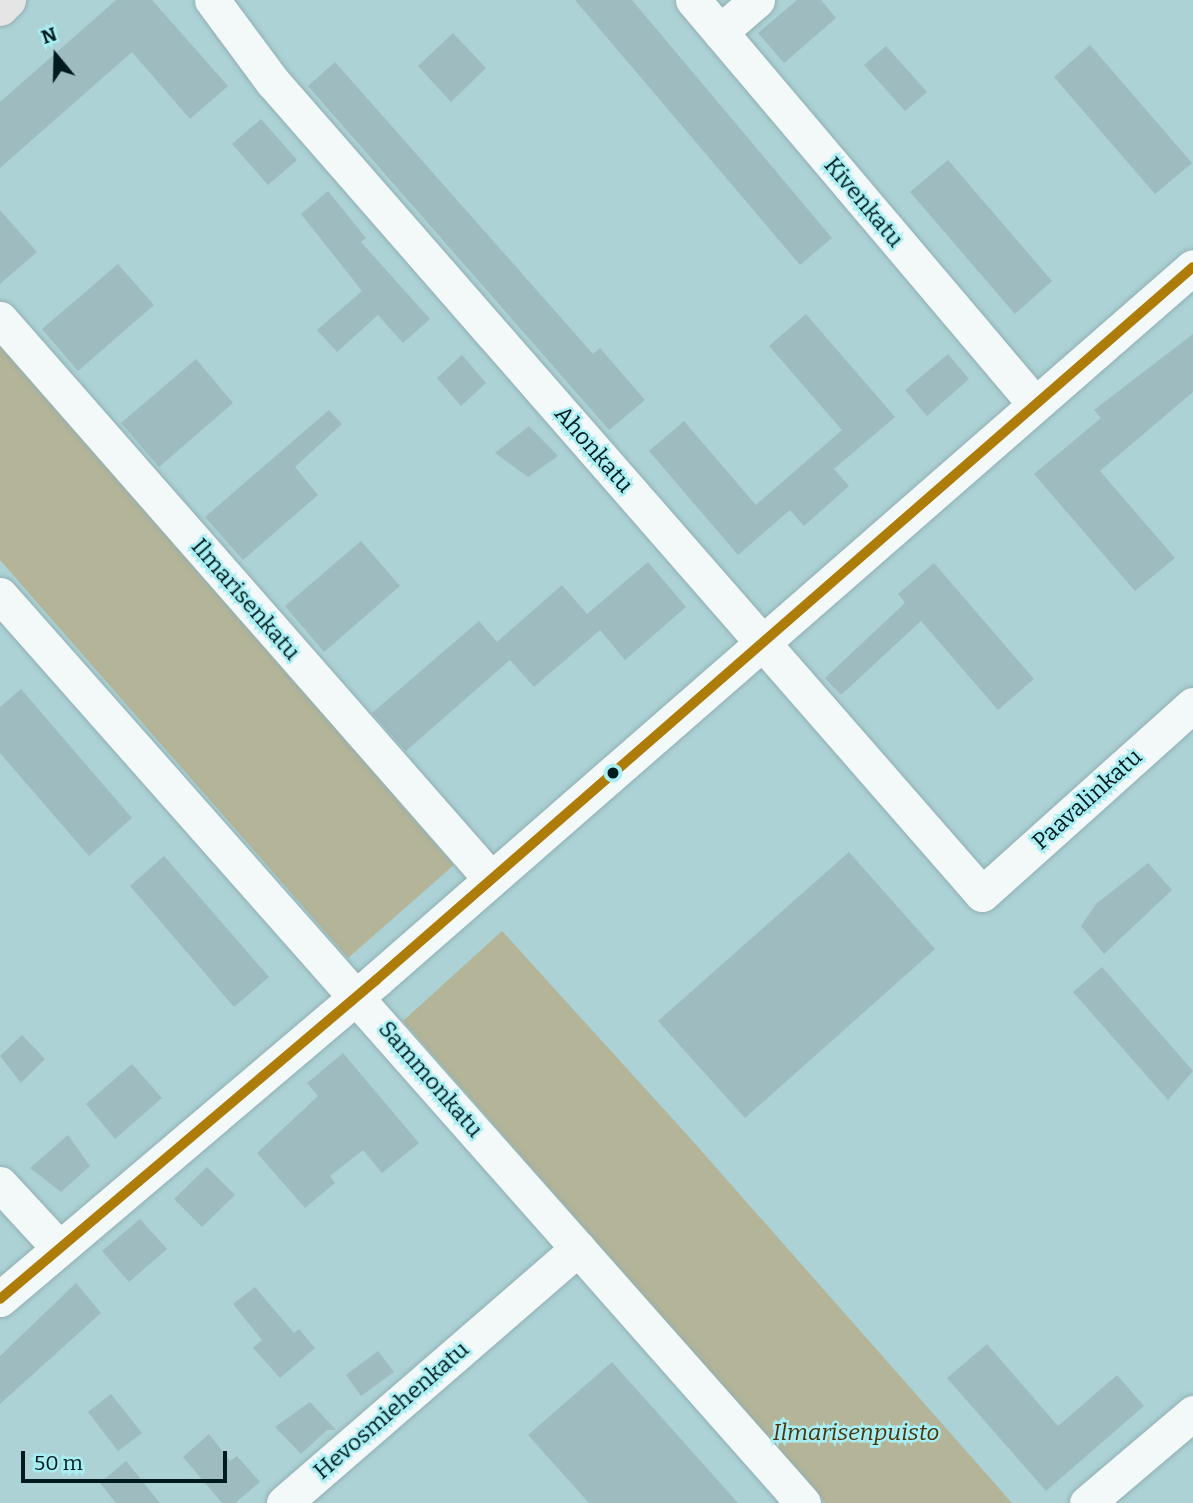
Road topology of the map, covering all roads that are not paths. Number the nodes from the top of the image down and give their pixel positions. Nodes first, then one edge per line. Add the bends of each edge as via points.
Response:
1 (8, 0) edge
2 (212, 0) edge
3 (693, 0) edge
4 (757, 0) edge
5 (0, 6) edge
6 (720, 32) junction
7 (1193, 267) edge
8 (0, 319) edge
9 (1035, 404) junction
10 (0, 595) edge
11 (763, 641) junction
12 (1193, 705) edge
13 (491, 879) junction
14 (982, 894) joint
15 (358, 996) junction
16 (0, 1184) edge
17 (59, 1248) junction
18 (578, 1248) junction
19 (0, 1299) edge
20 (1193, 1413) edge
21 (284, 1503) edge
22 (803, 1503) edge
23 (1087, 1503) edge

1 - 5 main road
2 - 11 street, Ahonkatu via 272,81
3 - 6 street, Kivenkatu
4 - 6 street
6 - 9 street, Kivenkatu
7 - 9 street
8 - 13 street, Ilmarisenkatu
9 - 11 street
10 - 15 street, Sammonkatu
11 - 13 street
11 - 14 street, Ahonkatu
12 - 14 street, Paavalinkatu
13 - 15 street
15 - 17 street
15 - 18 street, Sammonkatu
16 - 17 street
17 - 19 street
18 - 21 street, Hevosmiehenkatu
18 - 22 street, Sammonkatu
20 - 23 street

